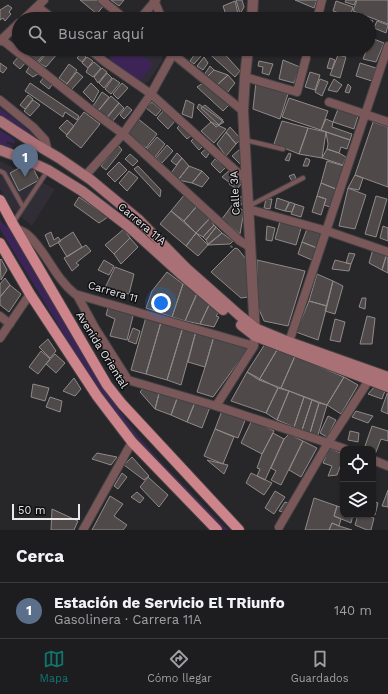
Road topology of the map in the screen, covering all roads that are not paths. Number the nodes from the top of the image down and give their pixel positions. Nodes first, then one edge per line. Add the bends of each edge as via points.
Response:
1 (44, 0) edge
2 (102, 0) edge
3 (155, 0) edge
4 (253, 0) edge
5 (322, 0) edge
6 (38, 7) junction
7 (32, 12) edge
8 (44, 12) edge
9 (117, 12) edge
10 (146, 12) edge
11 (159, 12) edge
12 (252, 12) edge
13 (319, 12) edge
14 (12, 30) edge
15 (1, 40) edge
16 (388, 46) edge
17 (12, 49) edge
18 (22, 56) edge
19 (98, 56) edge
20 (171, 56) edge
21 (178, 56) edge
22 (247, 56) edge
23 (306, 58) dead end
24 (245, 76) junction
25 (151, 94) junction
26 (0, 100) edge
27 (329, 102) dead end
28 (243, 111) junction
29 (365, 115) junction
30 (0, 121) edge
31 (388, 122) edge
32 (123, 134) junction
33 (244, 140) junction
34 (283, 149) dead end
35 (0, 150) edge
36 (48, 152) junction
37 (48, 170) junction
38 (0, 171) edge
39 (85, 176) junction
40 (303, 178) dead end
41 (247, 181) junction
42 (0, 200) edge
43 (23, 207) junction
44 (248, 208) junction
45 (14, 226) junction
46 (327, 231) junction
47 (0, 243) edge
48 (250, 247) junction
49 (388, 252) edge
50 (30, 294) junction
51 (77, 295) junction
52 (0, 316) edge
53 (10, 324) junction
54 (255, 337) junction
55 (0, 338) edge
56 (289, 342) junction
57 (388, 377) edge
58 (369, 380) junction
59 (388, 387) edge
60 (216, 406) junction
61 (132, 442) junction
62 (328, 442) junction
63 (340, 447) edge
64 (376, 461) edge
65 (388, 466) edge
66 (279, 527) dead end
67 (83, 530) edge
68 (217, 530) edge
69 (239, 530) edge

1 - 6 street
2 - 9 street
3 - 10 street
3 - 11 street
4 - 12 street
5 - 13 street
6 - 7 street
6 - 8 street
14 - 15 street
15 - 17 street
16 - 29 street
18 - 32 street
19 - 25 street
20 - 25 street
21 - 28 street
22 - 24 street, Calle 3A
23 - 24 street via 297,92
24 - 28 street, Calle 3A
25 - 32 street
25 - 41 street
26 - 36 street via 33,126 45,140
27 - 29 street
28 - 33 street, Calle 3A
29 - 31 street
29 - 46 street
30 - 36 main road, Carrera 11A
32 - 39 street
32 - 48 street via 240,241
33 - 34 lane
33 - 41 street, Calle 3A
35 - 37 main road, Carrera 11A
36 - 39 main road, Carrera 11A
37 - 43 lane
37 - 54 main road, Carrera 11A via 82,191 129,227 182,276
38 - 43 lane via 4,173
39 - 54 main road, Carrera 11A via 138,219 186,268 239,315
40 - 44 lane
41 - 44 street, Calle 3A
42 - 45 main road, Avenida Oriental
43 - 45 lane
44 - 46 street
44 - 48 street, Calle 3A
45 - 51 street, Carrera 11 via 36,244 66,287
45 - 69 main road, Avenida Oriental via 107,385
46 - 49 street
46 - 56 street
47 - 50 main road
48 - 54 street, Calle 3A
50 - 53 street
50 - 61 main road via 97,396
51 - 54 street, Carrera 11
51 - 60 street via 128,380
52 - 53 street
53 - 55 street
54 - 56 main road, Carrera 11
54 - 58 main road, Carrera 11
54 - 60 street
56 - 57 main road, Carrera 11
58 - 59 main road, Carrera 11
58 - 62 street
60 - 62 street
61 - 67 street
61 - 68 main road
62 - 63 street
62 - 66 street
64 - 65 street

